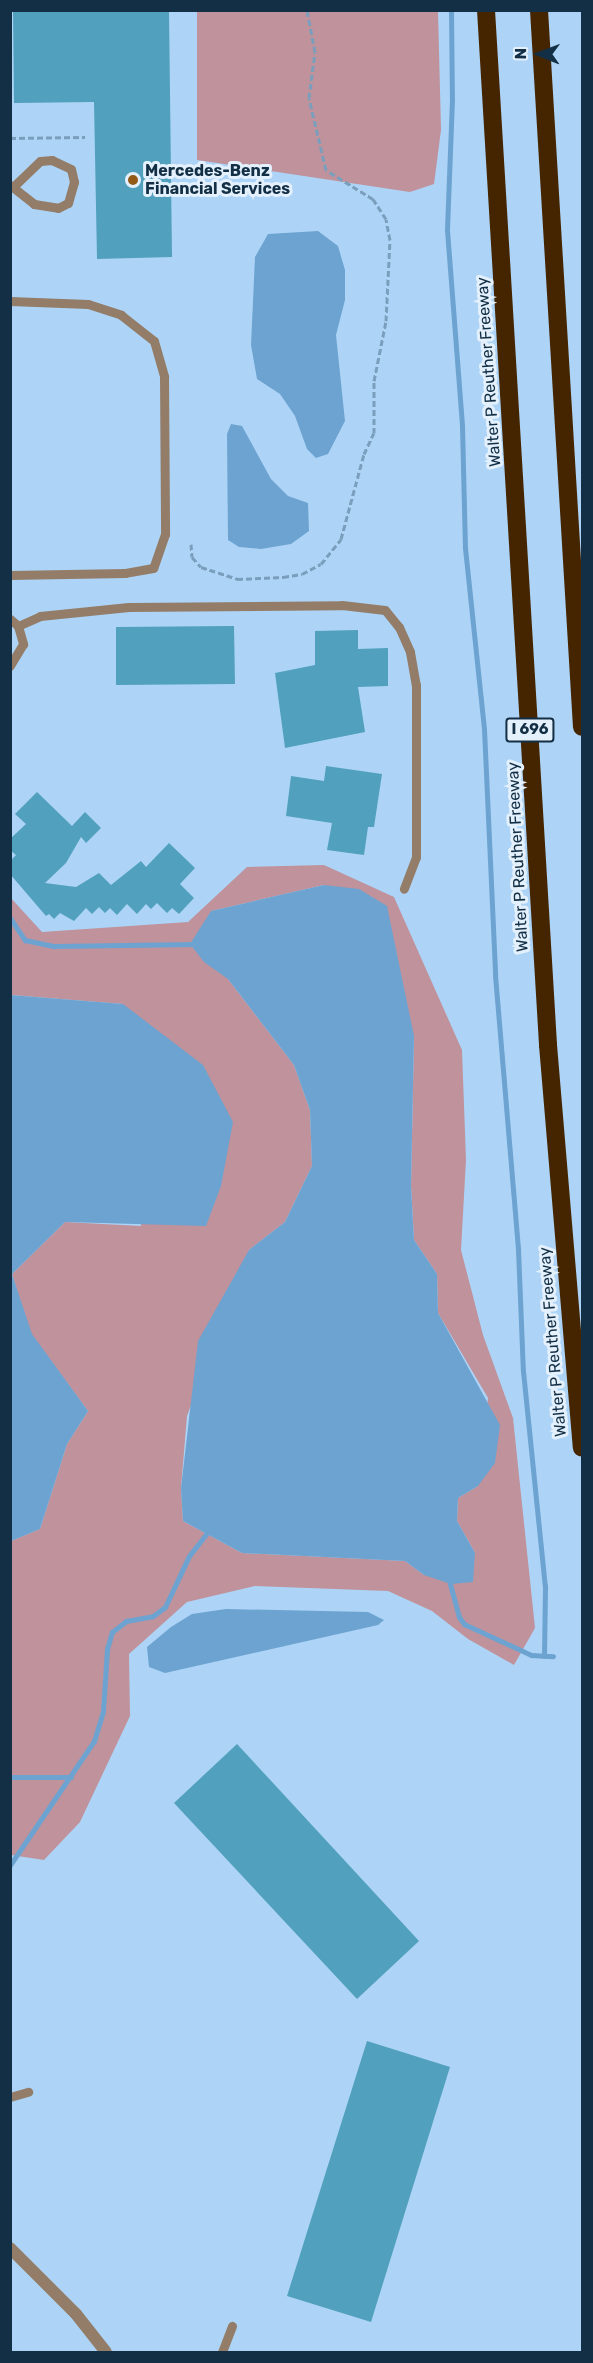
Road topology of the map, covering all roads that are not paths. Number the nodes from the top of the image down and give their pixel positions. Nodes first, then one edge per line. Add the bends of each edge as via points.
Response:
1 (486, 10) edge
2 (539, 10) edge
3 (13, 185) edge
4 (10, 301) edge
5 (10, 575) edge
6 (10, 619) edge
7 (18, 627) junction
8 (10, 666) edge
9 (582, 727) edge
10 (404, 889) dead end
11 (582, 1448) edge
12 (28, 2092) dead end
13 (10, 2097) edge
14 (10, 2248) edge
15 (232, 2326) dead end
16 (106, 2352) edge
17 (222, 2352) edge

1 - 11 highway, Walter P Reuther Freeway / I 696 via 548,1045
2 - 9 highway
3 - 3 lane via 34,204 57,208 68,203 74,182 71,169 62,163 40,161
4 - 5 lane via 88,304 121,315 154,341 164,377 165,500 165,534 153,568 125,573
6 - 7 lane
7 - 8 lane via 23,644
7 - 10 lane via 48,614 129,607 342,605 385,610 399,627 410,652 416,685 416,857
12 - 13 lane
14 - 16 street via 76,2314
15 - 17 lane

